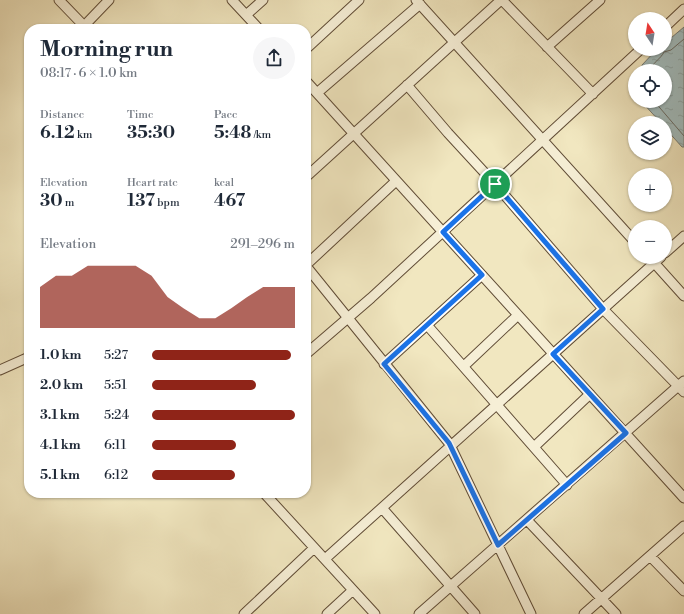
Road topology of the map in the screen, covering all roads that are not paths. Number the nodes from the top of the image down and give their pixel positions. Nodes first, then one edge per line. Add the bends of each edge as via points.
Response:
1 (59, 0) edge
2 (109, 0) edge
3 (232, 0) edge
4 (263, 0) edge
5 (359, 0) edge
6 (502, 0) edge
7 (600, 0) edge
8 (418, 2) edge
9 (684, 9) edge
10 (246, 15) junction
11 (672, 20) edge
12 (82, 24) edge
13 (88, 24) edge
14 (254, 24) edge
15 (454, 42) junction
16 (311, 44) edge
17 (547, 47) junction
18 (634, 56) edge
19 (407, 85) junction
20 (311, 87) edge
21 (316, 93) junction
22 (593, 94) junction
23 (354, 134) junction
24 (542, 140) junction
25 (311, 173) edge
26 (396, 181) junction
27 (495, 184) junction
28 (443, 232) junction
29 (628, 234) edge
30 (684, 236) edge
31 (672, 247) edge
32 (311, 260) edge
33 (650, 264) edge
34 (659, 264) edge
35 (311, 271) edge
36 (482, 275) junction
37 (684, 296) edge
38 (603, 309) junction
39 (518, 314) junction
40 (348, 318) junction
41 (427, 325) junction
42 (311, 350) edge
43 (553, 354) junction
44 (24, 359) edge
45 (384, 364) junction
46 (464, 366) junction
47 (0, 370) edge
48 (682, 386) edge
49 (590, 394) junction
50 (497, 404) junction
51 (626, 433) junction
52 (450, 446) junction
53 (534, 447) junction
54 (567, 485) junction
55 (269, 498) edge
56 (684, 498) edge
57 (382, 508) junction
58 (527, 520) junction
59 (684, 526) edge
60 (498, 545) junction
61 (314, 548) junction
62 (650, 556) junction
63 (324, 559) junction
64 (451, 586) junction
65 (353, 590) junction
66 (684, 591) edge
67 (602, 598) junction
68 (244, 614) edge
69 (327, 614) edge
70 (374, 614) edge
71 (419, 614) edge
72 (475, 614) edge
73 (531, 614) edge
74 (584, 614) edge
75 (616, 614) edge

1 - 12 street
2 - 13 street
3 - 10 street
4 - 10 street
5 - 16 street
6 - 15 street
6 - 17 street
7 - 17 street
8 - 15 street
8 - 21 street
9 - 11 street
10 - 14 street
15 - 19 street
15 - 24 street
17 - 22 street
18 - 22 street
19 - 23 street
19 - 27 street
20 - 21 street
21 - 23 street
22 - 24 street
23 - 25 street
23 - 26 street
24 - 27 street
24 - 29 street
26 - 28 street
26 - 32 street
27 - 28 street
27 - 38 street
28 - 36 street
28 - 40 street
30 - 31 street
33 - 38 street
34 - 37 street
35 - 40 street
36 - 39 street
36 - 41 street
38 - 43 street
38 - 48 street
39 - 43 street
39 - 46 street
40 - 42 street
40 - 45 street
41 - 45 street
41 - 46 street
43 - 49 street
43 - 50 street
44 - 47 street
45 - 52 street
46 - 50 street
48 - 51 street
49 - 51 street
49 - 53 street
50 - 52 street
50 - 53 street
51 - 54 street
51 - 56 street
52 - 57 street
52 - 60 street
53 - 54 street
54 - 58 street
55 - 61 street
57 - 63 street
57 - 64 street
58 - 60 street
58 - 67 street
59 - 62 street
60 - 64 street
60 - 73 street
61 - 63 street
61 - 68 street
62 - 66 street
62 - 67 street
63 - 65 street
64 - 71 street
64 - 72 street
65 - 69 street
65 - 70 street
67 - 74 street
67 - 75 street

